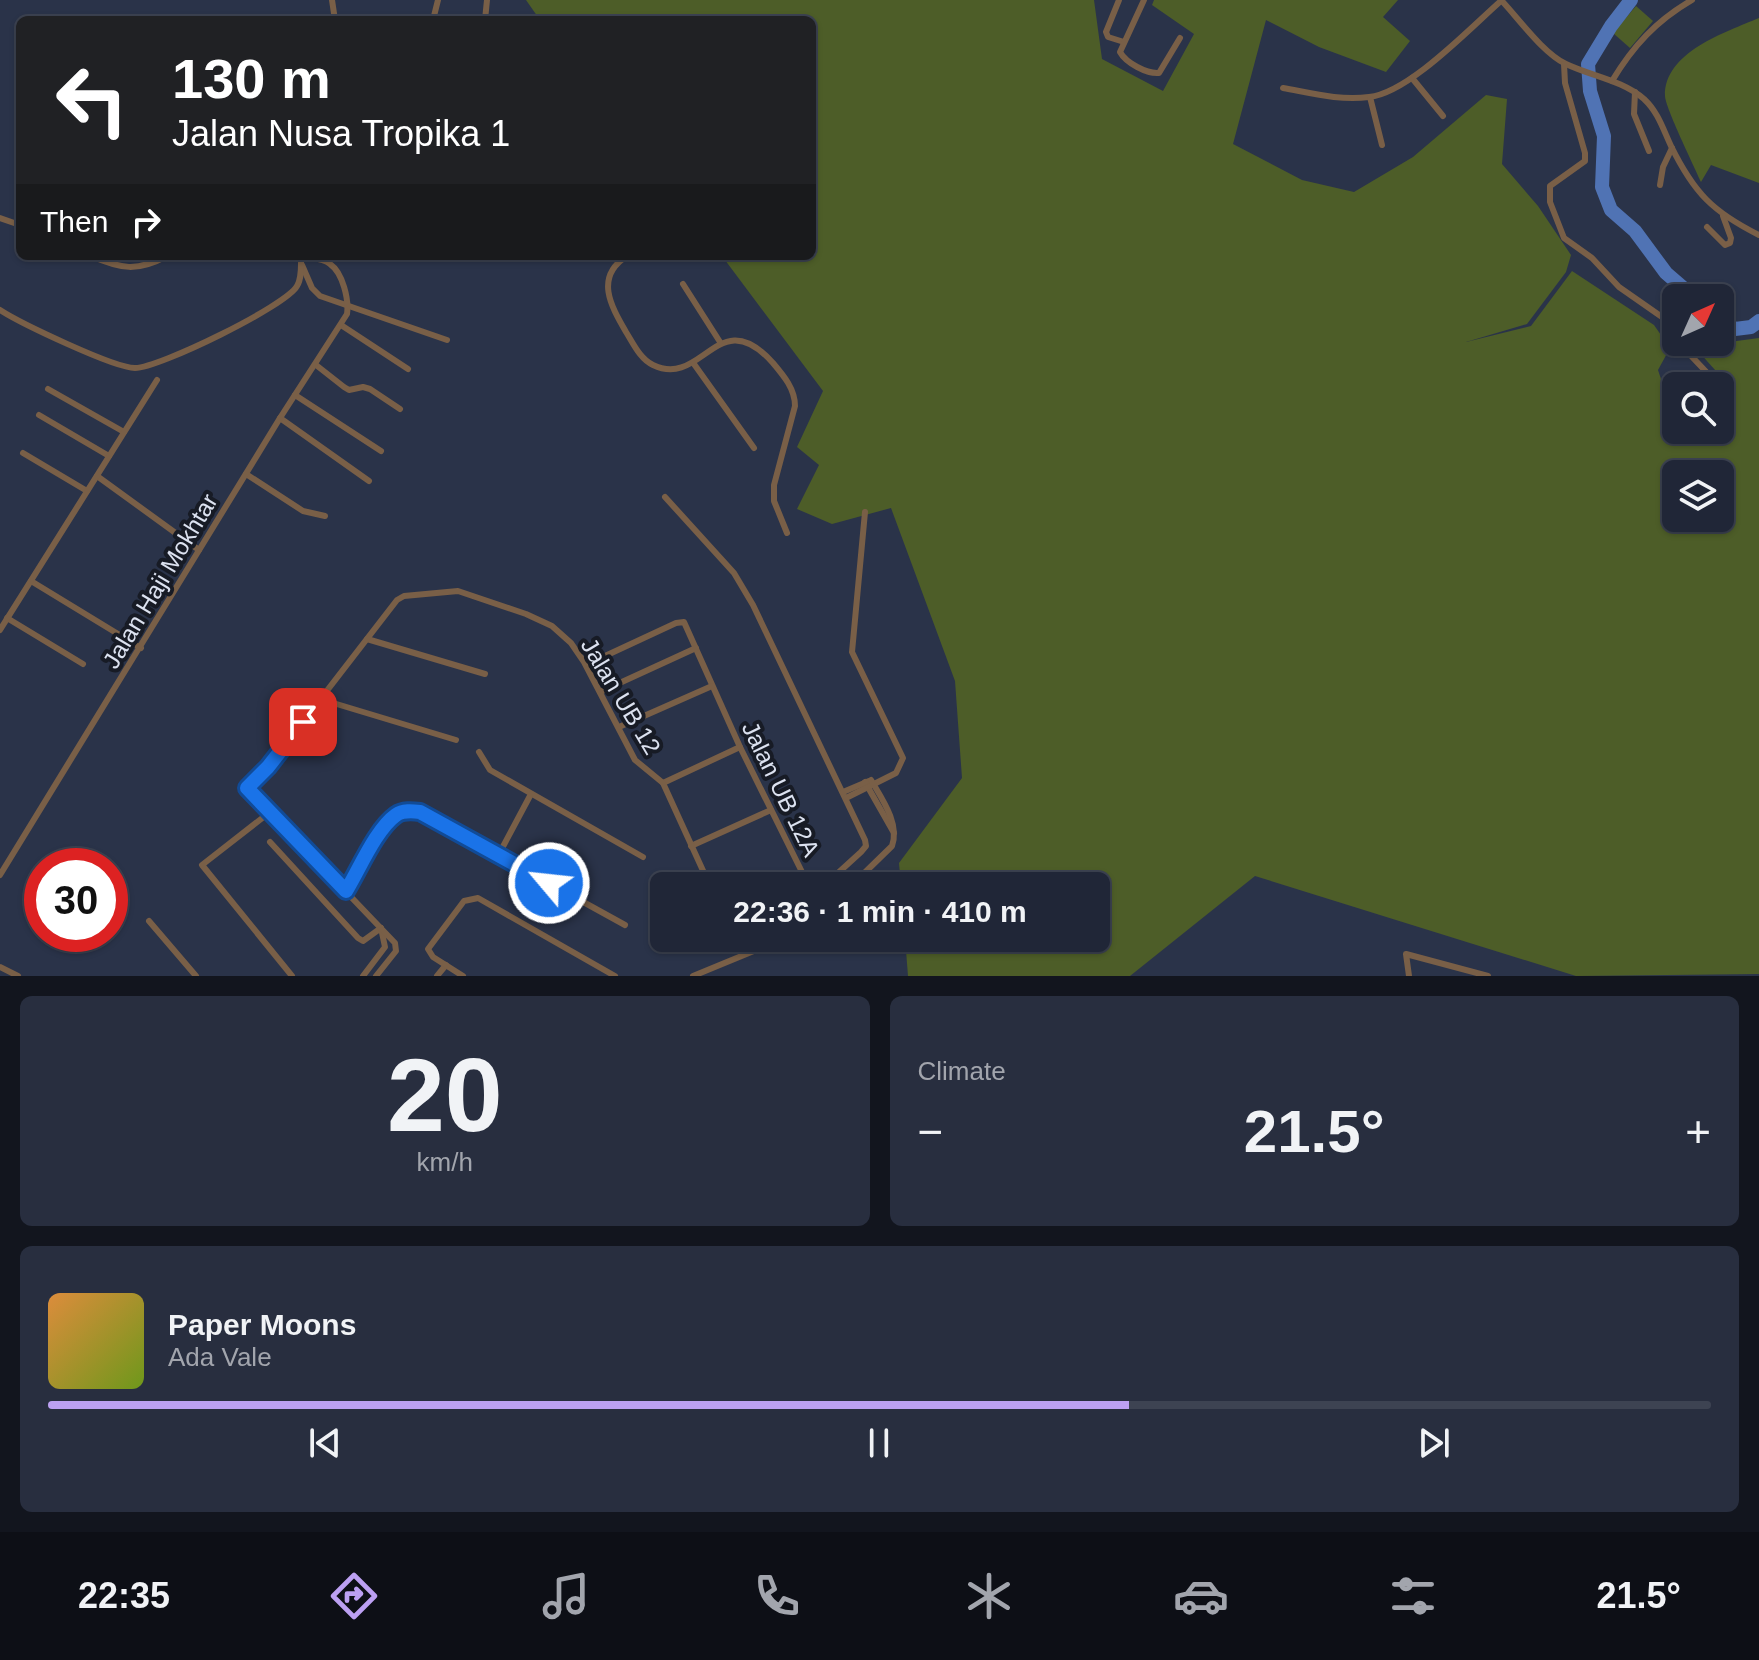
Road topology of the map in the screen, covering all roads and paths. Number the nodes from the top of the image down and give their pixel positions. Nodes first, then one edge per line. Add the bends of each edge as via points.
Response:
1 (1119, 0) edge
2 (1144, 0) edge
3 (1501, 0) edge
4 (1692, 0) edge
5 (1180, 38) dead end
6 (1124, 42) junction
7 (1564, 64) junction
8 (1412, 78) junction
9 (1612, 81) junction
10 (1283, 88) dead end
11 (1635, 92) junction
12 (1370, 97) junction
13 (1443, 116) dead end
14 (1382, 145) dead end
15 (1672, 148) junction
16 (1649, 151) dead end
17 (1660, 185) dead end
18 (1723, 216) junction
19 (1707, 227) dead end
20 (1759, 235) edge
21 (100, 260) edge
22 (156, 260) edge
23 (302, 260) edge
24 (303, 260) edge
25 (313, 260) edge
26 (623, 260) edge
27 (683, 284) dead end
28 (348, 306) junction
29 (0, 310) edge
30 (1662, 317) edge
31 (341, 325) junction
32 (447, 340) dead end
33 (720, 342) junction
34 (1688, 356) edge
35 (694, 364) junction
36 (316, 365) junction
37 (408, 369) dead end
38 (1706, 372) edge
39 (157, 380) dead end
40 (48, 389) dead end
41 (295, 395) junction
42 (400, 409) dead end
43 (39, 415) dead end
44 (280, 418) junction
45 (124, 432) junction
46 (754, 448) dead end
47 (381, 451) dead end
48 (23, 453) dead end
49 (109, 456) junction
50 (246, 474) junction
51 (97, 476) junction
52 (369, 481) dead end
53 (87, 491) junction
54 (665, 497) dead end
55 (865, 512) dead end
56 (325, 516) dead end
57 (787, 533) dead end
58 (199, 550) junction
59 (31, 581) junction
60 (7, 618) junction
61 (0, 630) edge
62 (367, 639) junction
63 (141, 648) junction
64 (696, 648) junction
65 (605, 656) dead end
66 (83, 664) dead end
67 (485, 674) dead end
68 (712, 686) junction
69 (600, 692) junction
70 (320, 699) junction
71 (619, 727) junction
72 (456, 740) dead end
73 (740, 747) junction
74 (479, 752) dead end
75 (663, 783) junction
76 (870, 784) junction
77 (531, 794) junction
78 (844, 795) junction
79 (771, 810) junction
80 (270, 812) junction
81 (270, 842) dead end
82 (691, 846) junction
83 (498, 856) junction
84 (643, 857) dead end
85 (703, 872) edge
86 (802, 872) edge
87 (841, 872) edge
88 (865, 872) edge
89 (0, 875) edge
90 (346, 891) junction
91 (149, 921) dead end
92 (625, 925) dead end
93 (381, 928) junction
94 (751, 952) edge
95 (446, 965) junction
96 (0, 967) edge
97 (18, 976) edge
98 (196, 976) edge
99 (292, 976) edge
100 (363, 976) edge
101 (376, 976) edge
102 (437, 976) edge
103 (463, 976) edge
104 (615, 976) edge
105 (693, 976) edge
106 (1409, 976) edge
107 (1488, 976) edge

1 - 6 street via 1106,32
2 - 6 street
3 - 7 street
3 - 8 street
4 - 9 street via 1647,33
5 - 6 street via 1159,73 1124,59
7 - 9 street
7 - 30 street via 1585,161 1550,186 1550,202 1564,238
8 - 12 street
8 - 13 street
9 - 11 street
10 - 12 street
11 - 15 street via 1657,115
11 - 16 street via 1634,114
12 - 14 street
15 - 17 street
15 - 18 street via 1699,192
18 - 19 street via 1730,243 1725,245
18 - 20 street
21 - 22 street via 118,268
23 - 29 street via 298,285 290,294 168,359 133,368 95,356
24 - 28 street via 316,293
25 - 28 street via 329,263 338,272
26 - 35 street via 607,286 610,304 637,350 651,364 669,369
27 - 33 street
28 - 31 street, Jalan Haji Mokhtar
28 - 32 street
31 - 36 street, Jalan Haji Mokhtar
31 - 37 street
33 - 35 street
33 - 57 street via 750,343 762,351 795,395 774,485 774,501
34 - 38 street
35 - 46 street
36 - 41 street, Jalan Haji Mokhtar
36 - 42 street via 349,390 370,389
39 - 45 street
40 - 45 street
41 - 44 street, Jalan Haji Mokhtar
41 - 47 street
43 - 49 street
44 - 50 street, Jalan Haji Mokhtar
44 - 52 street
45 - 49 street
48 - 53 street
49 - 51 street
50 - 56 street via 303,511
50 - 58 street, Jalan Haji Mokhtar
51 - 53 street
51 - 58 street
53 - 59 street
54 - 78 street, Jalan UB 12A via 734,573 780,656
55 - 76 street via 852,652 903,758 896,773
58 - 63 street, Jalan Haji Mokhtar
59 - 60 street
59 - 63 street
60 - 61 street
60 - 66 street
62 - 67 street
62 - 69 street, Jalan UB 12 via 397,600 449,590 552,626 571,643
62 - 70 street
63 - 89 street, Jalan Haji Mokhtar
64 - 65 street, Jalan UB 12A via 684,622
64 - 68 street, Jalan UB 12A
64 - 69 street
68 - 71 street
68 - 73 street, Jalan UB 12A
69 - 71 street, Jalan UB 12
70 - 72 street
70 - 80 street via 247,788
71 - 75 street, Jalan UB 12 via 635,760
73 - 75 street
73 - 79 street, Jalan UB 12A
74 - 77 street via 490,770
75 - 82 street, Jalan UB 12
76 - 78 street
76 - 88 street via 894,833 892,846
77 - 83 street
77 - 84 street
78 - 87 street, Jalan UB 12A via 866,846
79 - 82 street
79 - 86 street, Jalan UB 12A
80 - 90 street
80 - 99 street via 202,865
81 - 93 street via 358,938 369,939
82 - 85 street, Jalan UB 12
83 - 90 street via 410,810 387,823
83 - 92 street
90 - 93 street
91 - 98 street
93 - 100 street via 385,947
93 - 101 street via 396,947
94 - 105 street
95 - 102 street
95 - 103 street
95 - 104 street via 428,949 432,940 464,901 478,898
96 - 97 street
106 - 107 street via 1406,954

